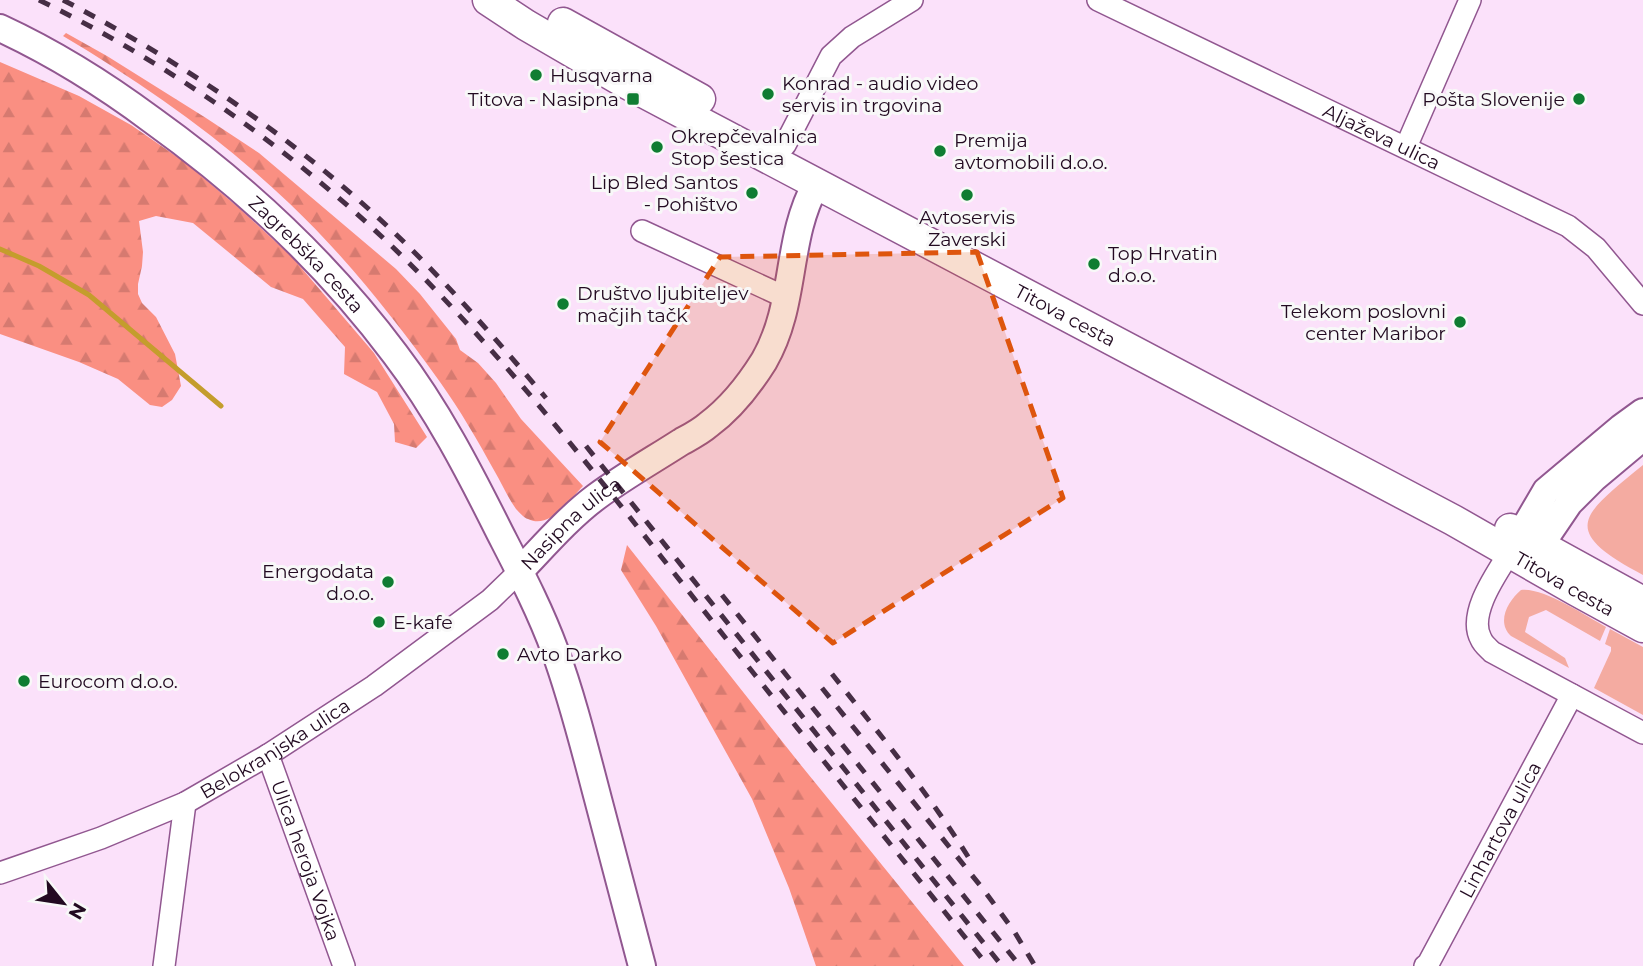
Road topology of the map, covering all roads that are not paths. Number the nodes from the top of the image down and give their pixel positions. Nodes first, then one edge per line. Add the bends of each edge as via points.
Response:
1 (488, 0) edge
2 (523, 0) edge
3 (912, 0) edge
4 (1098, 0) edge
5 (1470, 0) edge
6 (0, 28) edge
7 (785, 145) junction
8 (1406, 148) junction
9 (816, 184) junction
10 (642, 231) dead end
11 (787, 298) junction
12 (1643, 304) edge
13 (1643, 412) edge
14 (1643, 437) edge
15 (1524, 549) junction
16 (520, 571) junction
17 (1643, 602) edge
18 (1643, 627) edge
19 (1572, 695) junction
20 (1643, 733) edge
21 (268, 755) junction
22 (184, 803) junction
23 (0, 873) edge
24 (1428, 965) edge
25 (164, 966) edge
26 (344, 966) edge
27 (642, 966) edge

1 - 9 main road, Titova cesta via 624,82
2 - 7 main road, Titova cesta
3 - 7 street via 852,37 831,56
4 - 8 street, Aljaževa ulica
5 - 8 street
6 - 16 street, Zagrebška cesta via 82,72 197,152 317,262 397,355 434,410
7 - 15 main road, Titova cesta via 1451,496
8 - 12 street, Aljaževa ulica via 1568,226 1596,248
9 - 11 street, Nasipna ulica via 797,234
9 - 15 main road, Titova cesta via 1453,520
10 - 11 street
11 - 16 street, Nasipna ulica via 774,344 732,404 708,426 597,496
13 - 15 street via 1546,491
14 - 15 street via 1594,478
15 - 17 main road, Titova cesta
15 - 18 main road, Titova cesta
15 - 19 street via 1493,581 1478,614 1479,637 1492,652
16 - 21 street, Belokranjska ulica via 490,600 374,686
16 - 27 street, Nasipna ulica via 555,651 580,728
19 - 20 street
19 - 24 street, Linhartova ulica
21 - 22 street, Belokranjska ulica
21 - 26 street, Ulica heroja Vojka
22 - 23 street, Belokranjska ulica
22 - 25 street

